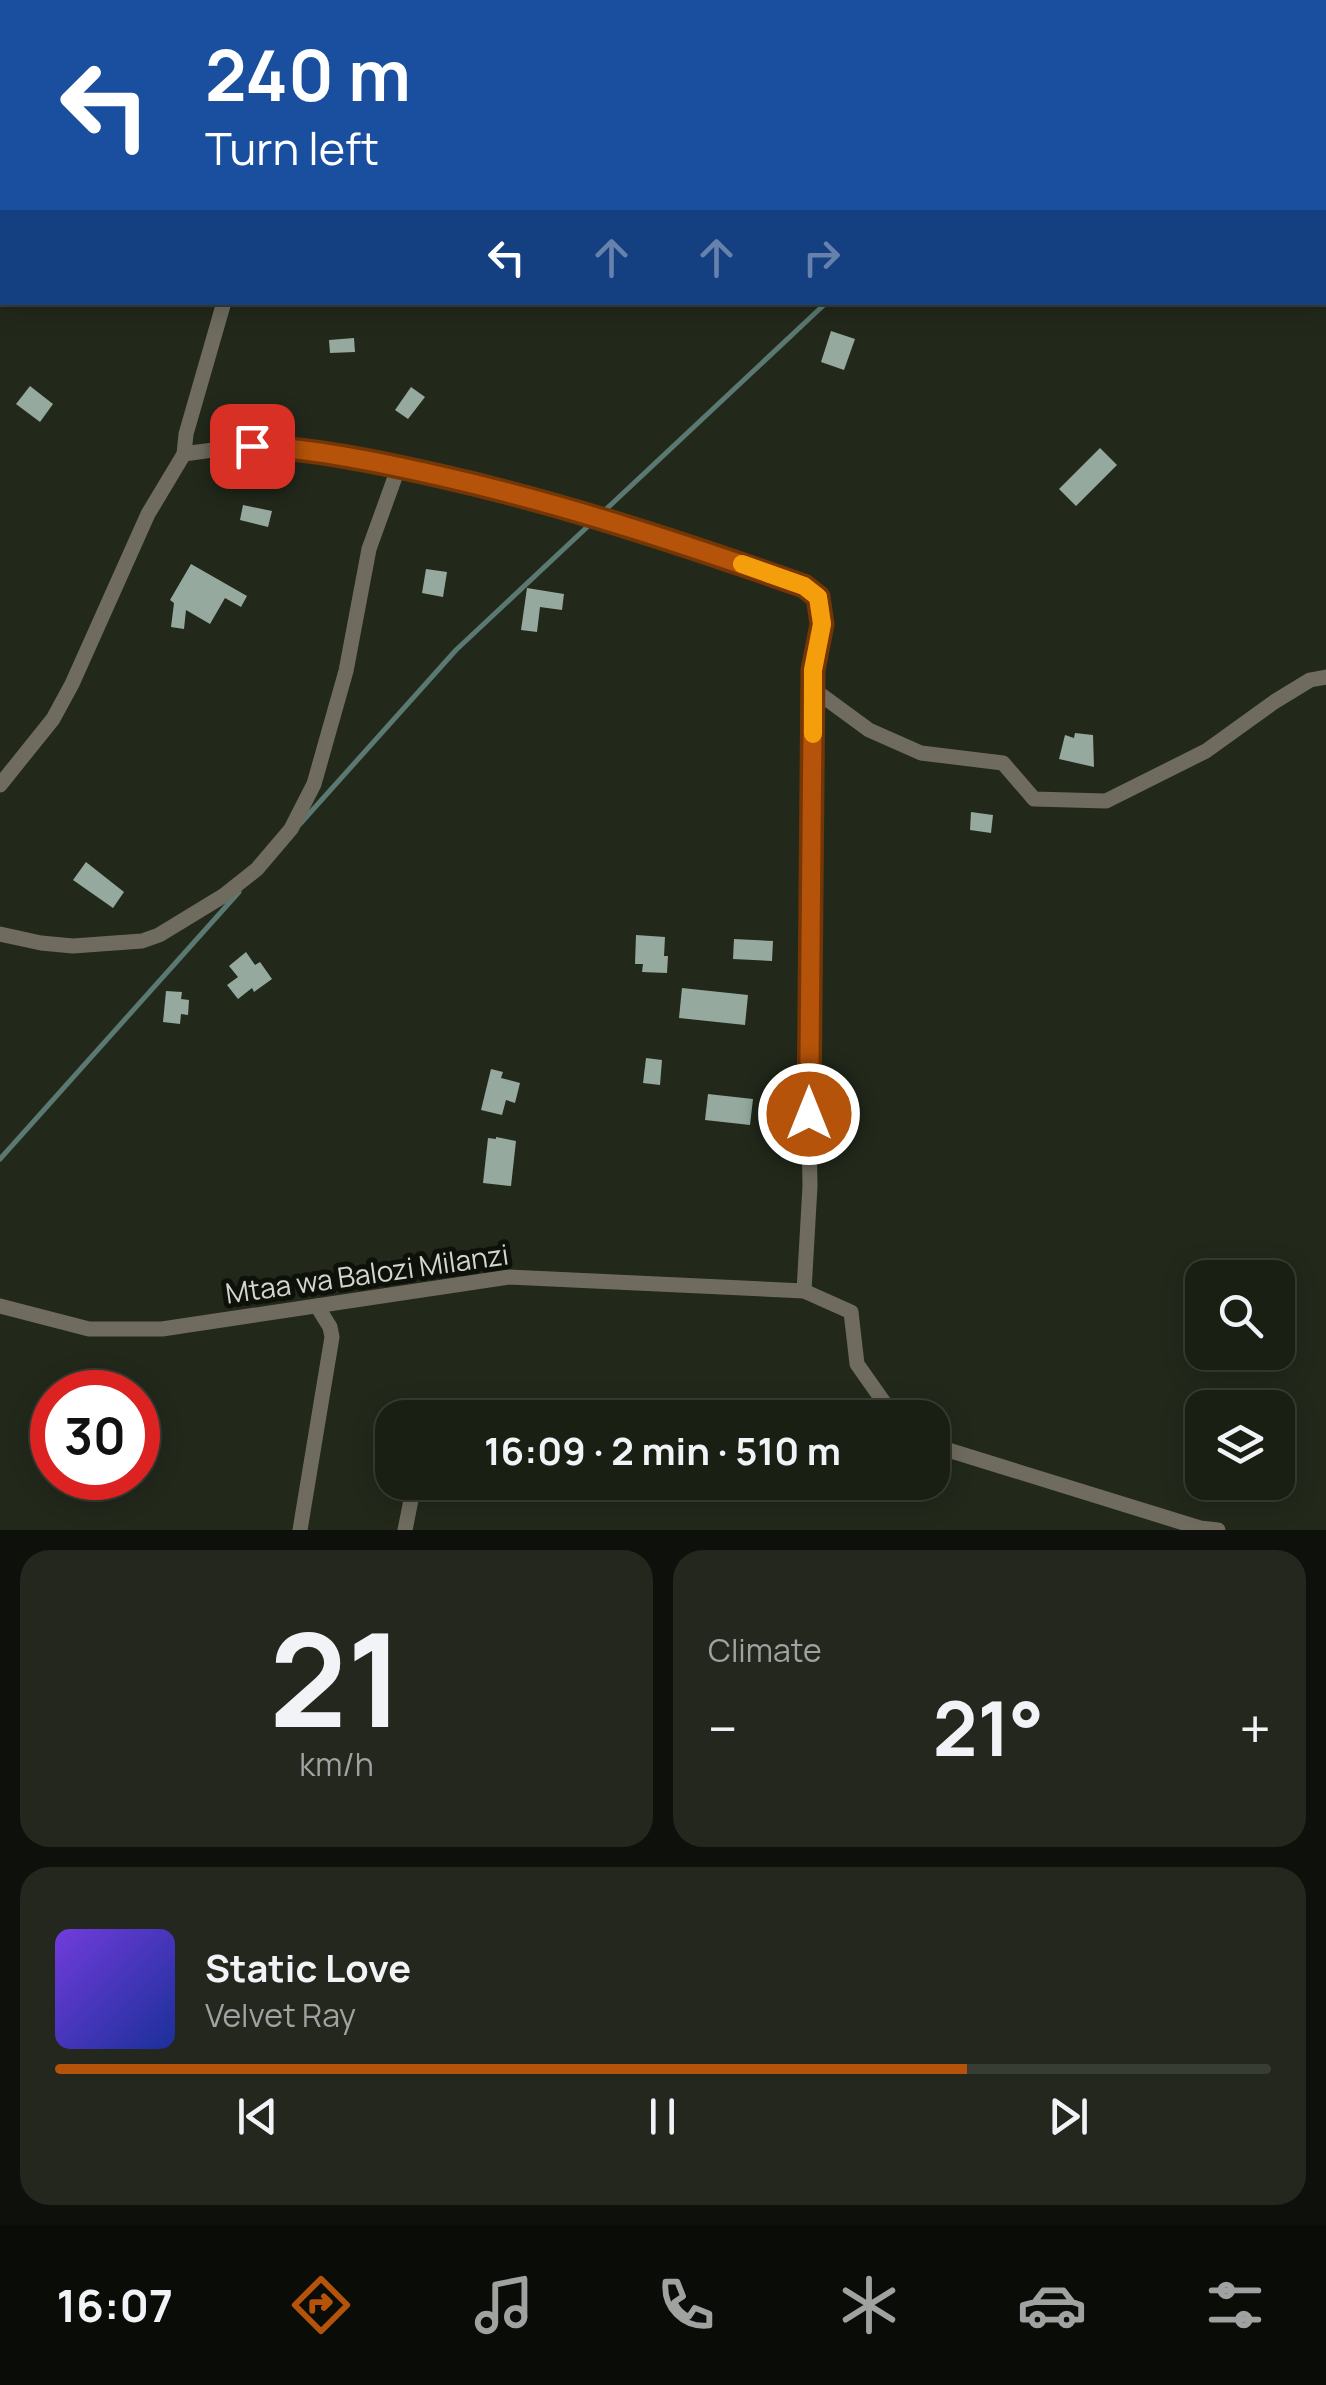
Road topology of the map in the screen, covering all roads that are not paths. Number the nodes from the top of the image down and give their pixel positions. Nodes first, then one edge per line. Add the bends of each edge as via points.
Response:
1 (223, 305) edge
2 (184, 454) junction
3 (399, 466) junction
4 (1326, 676) edge
5 (813, 689) junction
6 (0, 784) edge
7 (0, 934) edge
8 (804, 1291) junction
9 (0, 1306) edge
10 (317, 1306) junction
11 (882, 1400) edge
12 (950, 1452) edge
13 (412, 1500) edge
14 (300, 1530) edge
15 (405, 1530) edge
16 (1218, 1530) edge

1 - 2 street
2 - 3 street via 300,448
2 - 6 street via 148,514 53,719
3 - 5 street via 665,537 804,586 818,597 822,624
3 - 7 street via 369,549 346,671 314,784 257,870 142,941 73,946
4 - 5 street via 1274,702 1206,751 1106,800 1034,800 1003,763 920,753 869,730
5 - 8 street
8 - 10 street, Mtaa wa Balozi Milanzi via 510,1276
8 - 11 street via 851,1312 857,1364
9 - 10 street, Mtaa wa Balozi Milanzi via 114,1330
10 - 14 street via 332,1337
12 - 16 street
13 - 15 street

